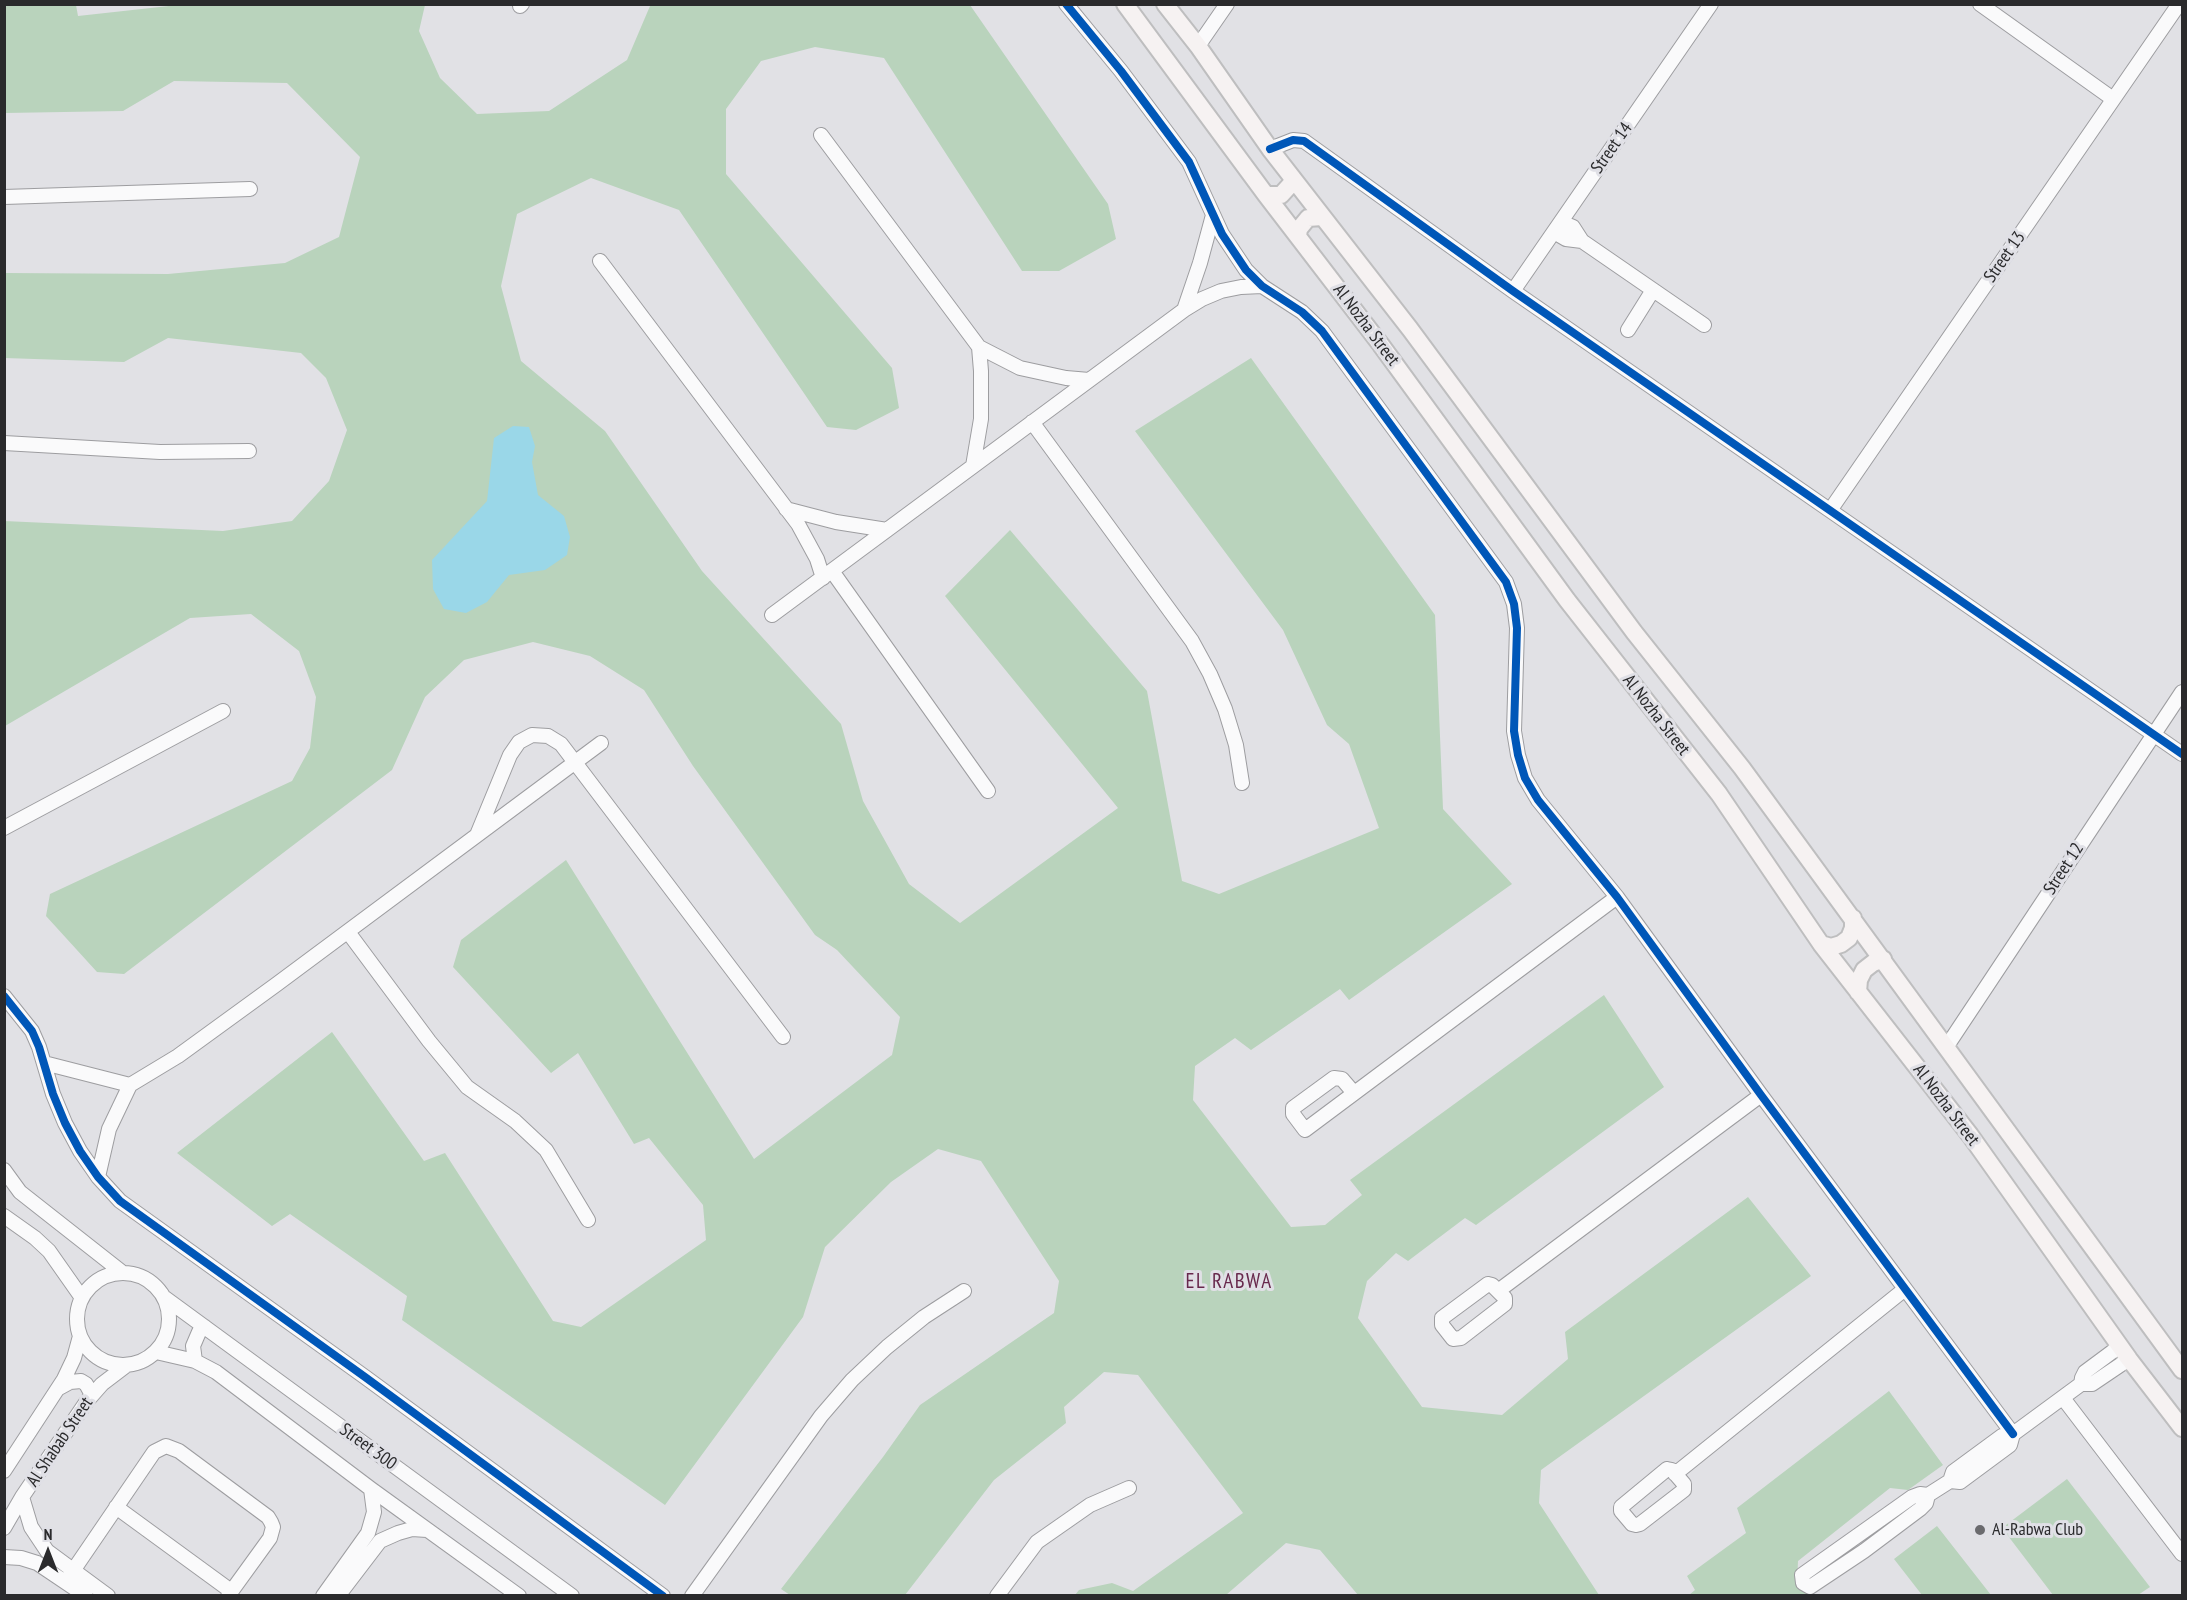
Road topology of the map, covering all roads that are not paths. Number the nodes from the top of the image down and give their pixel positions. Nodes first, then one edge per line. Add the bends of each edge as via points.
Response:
1 (1066, 4) edge
2 (1125, 4) edge
3 (1165, 4) edge
4 (1227, 4) edge
5 (1711, 4) edge
6 (1980, 4) edge
7 (2179, 4) edge
8 (1198, 46) junction
9 (2113, 99) junction
10 (821, 135) dead end
11 (1270, 149) junction
12 (1292, 177) junction
13 (250, 189) dead end
14 (1266, 195) junction
15 (4, 198) edge
16 (1213, 215) junction
17 (1322, 218) junction
18 (1557, 227) junction
19 (1298, 236) junction
20 (600, 261) dead end
21 (1262, 285) junction
22 (1653, 290) junction
23 (1513, 291) junction
24 (1184, 310) junction
25 (1704, 325) dead end
26 (1628, 330) dead end
27 (979, 347) junction
28 (1089, 380) junction
29 (1032, 422) junction
30 (4, 442) edge
31 (249, 451) dead end
32 (973, 466) junction
33 (786, 508) junction
34 (1831, 509) junction
35 (887, 530) junction
36 (828, 574) junction
37 (772, 615) dead end
38 (2182, 692) edge
39 (223, 711) dead end
40 (2153, 735) junction
41 (601, 743) dead end
42 (2182, 754) edge
43 (576, 762) junction
44 (1242, 783) dead end
45 (988, 791) dead end
46 (4, 828) edge
47 (477, 837) junction
48 (1617, 897) junction
49 (1853, 918) junction
50 (348, 932) junction
51 (1821, 944) junction
52 (1883, 959) junction
53 (1858, 992) junction
54 (4, 996) edge
55 (783, 1037) dead end
56 (1947, 1046) junction
57 (44, 1063) junction
58 (130, 1085) junction
59 (1354, 1093) dead end
60 (1761, 1095) junction
61 (4, 1170) edge
62 (98, 1177) junction
63 (4, 1216) edge
64 (588, 1220) dead end
65 (123, 1273) junction
66 (1905, 1289) junction
67 (964, 1291) dead end
68 (1498, 1291) junction
69 (82, 1298) junction
70 (165, 1298) junction
71 (205, 1328) junction
72 (80, 1336) junction
73 (156, 1352) junction
74 (2124, 1352) junction
75 (195, 1361) junction
76 (127, 1365) junction
77 (2182, 1370) edge
78 (57, 1389) junction
79 (92, 1395) junction
80 (2062, 1398) junction
81 (2182, 1428) edge
82 (2013, 1434) junction
83 (4, 1471) edge
84 (1675, 1474) junction
85 (1129, 1488) dead end
86 (370, 1489) junction
87 (1928, 1495) junction
88 (22, 1497) junction
89 (116, 1507) junction
90 (371, 1523) junction
91 (4, 1528) edge
92 (427, 1530) junction
93 (388, 1537) junction
94 (1854, 1538) junction
95 (1863, 1551) junction
96 (2182, 1554) edge
97 (4, 1557) edge
98 (69, 1576) junction
99 (230, 1593) edge
100 (86, 1596) edge
101 (108, 1596) edge
102 (323, 1596) edge
103 (338, 1596) edge
104 (519, 1596) edge
105 (572, 1596) edge
106 (663, 1596) edge
107 (693, 1596) edge
108 (997, 1596) edge

1 - 16 street via 1189,162
2 - 14 main road, Al Nozha Street
3 - 8 main road, Al Nozha Street
4 - 8 street
5 - 18 street, Street 14
6 - 9 street
7 - 9 street, Street 13
8 - 11 main road, Al Nozha Street
9 - 34 street, Street 13
10 - 27 street
11 - 12 main road, Al Nozha Street
11 - 23 street via 1293,140 1304,141
12 - 14 main road via 1281,195
12 - 17 main road, Al Nozha Street
13 - 15 street
14 - 19 main road, Al Nozha Street
16 - 21 street via 1233,253
16 - 24 street
17 - 19 main road via 1315,216 1302,223
17 - 49 main road, Al Nozha Street via 1410,329 1614,606 1742,768
18 - 22 street via 1566,239 1582,241
18 - 23 street, Street 14
19 - 51 main road, Al Nozha Street via 1580,617 1719,794
20 - 33 street
21 - 24 street via 1221,291
21 - 48 street via 1302,312 1322,332 1506,582 1517,628 1514,731 1525,778 1538,800
22 - 25 street
22 - 26 street
23 - 34 street
24 - 28 street
27 - 28 street via 1020,368
27 - 32 street via 981,407
28 - 29 street
29 - 32 street
29 - 44 street via 1192,641 1225,709
30 - 31 street via 160,452
32 - 35 street
33 - 35 street via 836,522
33 - 36 street
34 - 40 street
35 - 36 street
36 - 37 street
36 - 45 street
38 - 40 street, Street 12
39 - 46 street
40 - 42 street
40 - 56 street, Street 12
41 - 43 street
43 - 47 street
43 - 47 street via 548,736 532,735 519,742
43 - 55 street
47 - 50 street
48 - 59 street
48 - 60 street
49 - 51 main road via 1849,938 1841,944
49 - 52 main road, Al Nozha Street
50 - 58 street via 178,1056
50 - 64 street via 467,1087 546,1150
51 - 53 main road, Al Nozha Street
52 - 53 main road via 1864,970
52 - 56 main road, Al Nozha Street
53 - 74 main road, Al Nozha Street via 1977,1145
54 - 57 street via 32,1031
56 - 77 main road, Al Nozha Street
57 - 58 street
57 - 62 street via 65,1123
58 - 62 street via 109,1129
60 - 66 street
60 - 68 street
61 - 65 street via 20,1192
62 - 106 street via 146,1221
63 - 69 street via 49,1251
65 - 69 street via 99,1280
65 - 70 street via 152,1282
66 - 82 street
66 - 84 street
67 - 107 street via 924,1317 852,1380 821,1416
68 - 68 street via 1492,1285 1482,1286 1442,1318 1442,1325 1453,1339 1461,1338 1505,1304
69 - 72 street via 77,1317
70 - 71 street, Street 300
70 - 73 street via 169,1309 168,1332
71 - 75 street via 193,1346
71 - 105 street, Street 300
72 - 76 street via 104,1361
72 - 78 street, Al Shabab Street via 69,1369
73 - 75 street, Street 300
73 - 76 street
74 - 80 street via 2085,1372 2081,1384
74 - 81 main road, Al Nozha Street
75 - 86 street, Street 300 via 216,1372
76 - 79 street, Al Shabab Street
78 - 79 street via 81,1380
78 - 83 street, Al Shabab Street
79 - 88 street, Al Shabab Street
80 - 82 street
80 - 96 street
82 - 87 street via 2010,1445 1960,1482 1950,1481
84 - 84 street via 1667,1469 1620,1507 1632,1524 1640,1524 1684,1490
85 - 108 street via 1090,1505 1037,1542
86 - 90 street
86 - 92 street, Street 300
87 - 94 street via 1912,1497
87 - 95 street via 1920,1509
88 - 91 street, Al Shabab Street
88 - 98 street via 38,1540
89 - 98 street
89 - 99 street
89 - 99 street via 153,1452 166,1446 179,1451 268,1517 273,1527 270,1538
90 - 93 street via 382,1527
90 - 102 street via 362,1544
92 - 93 street via 412,1529
92 - 104 street, Street 300
93 - 103 street via 373,1549
94 - 95 street
94 - 95 street via 1802,1575 1803,1583 1810,1587
97 - 98 street via 21,1558
98 - 100 street
98 - 101 street

